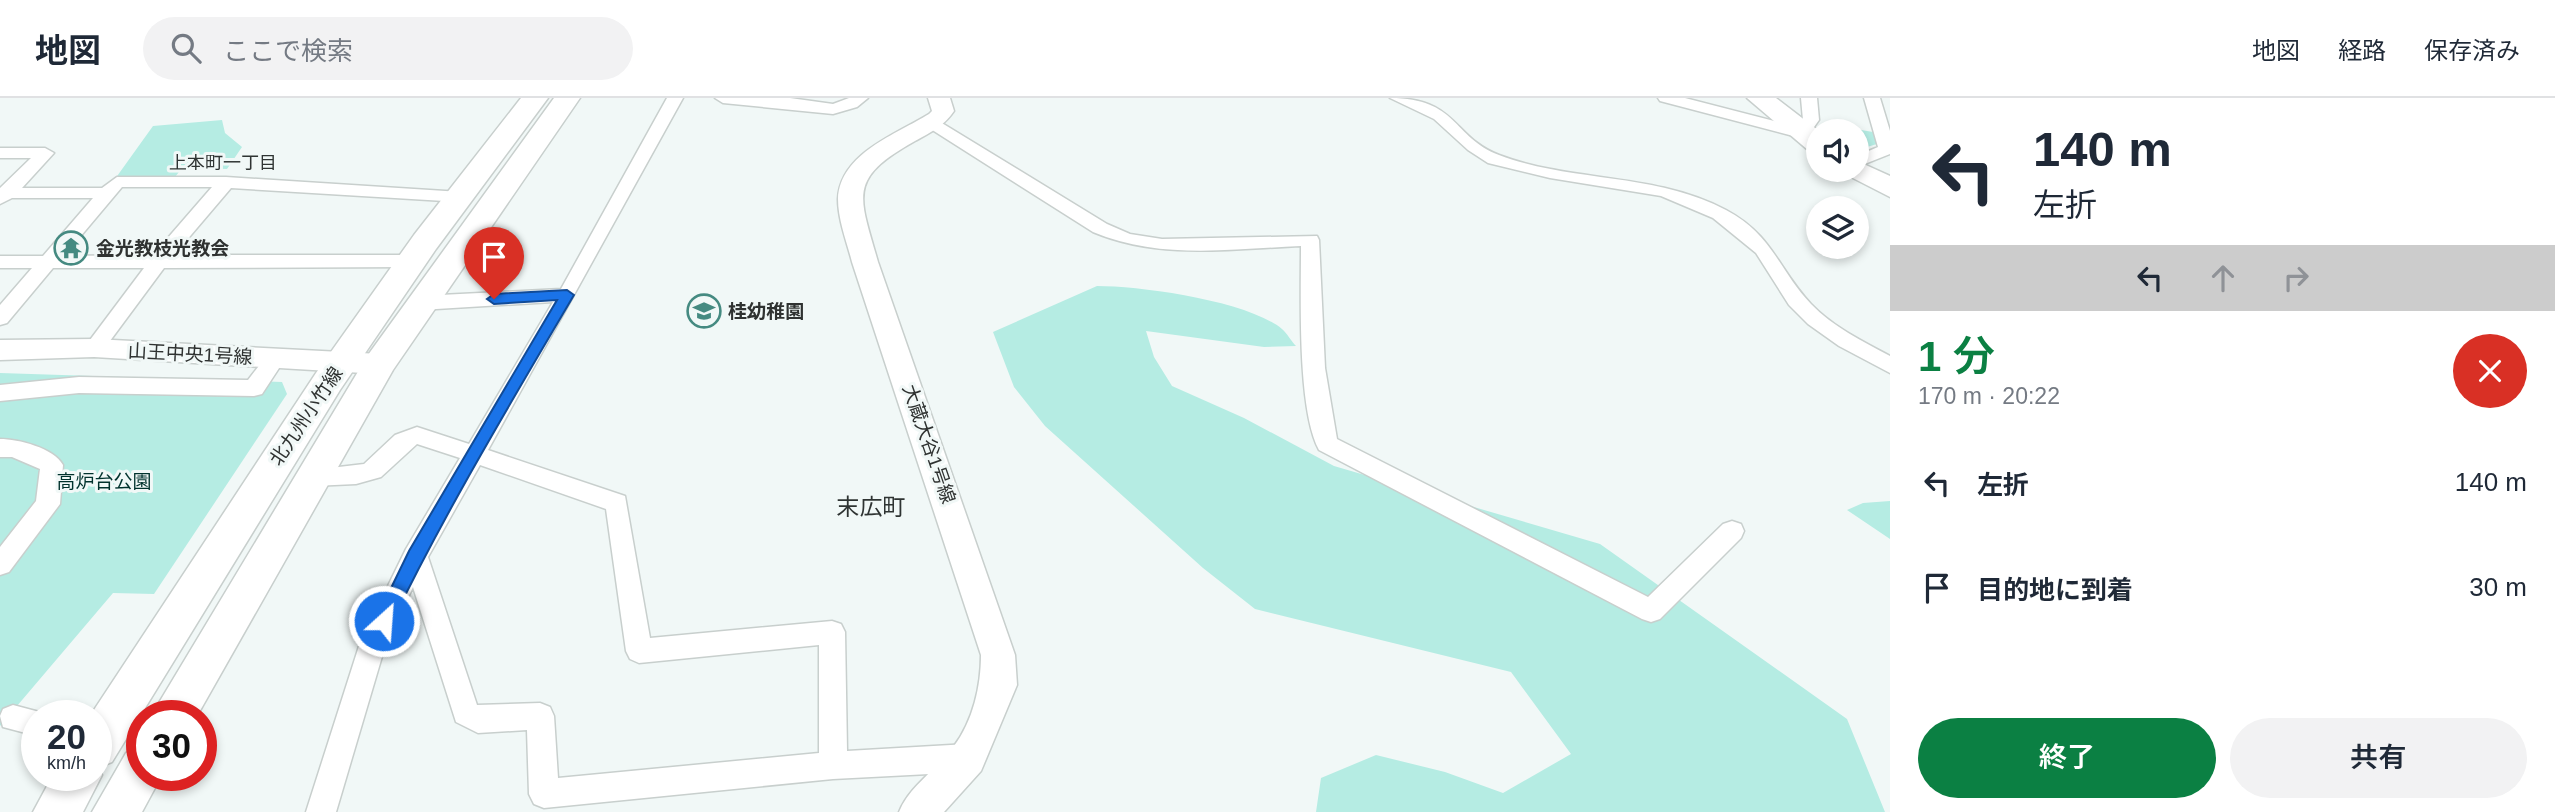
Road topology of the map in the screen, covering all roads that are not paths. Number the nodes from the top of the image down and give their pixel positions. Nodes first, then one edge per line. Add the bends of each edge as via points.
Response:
1 (535, 98) edge
2 (567, 98) edge
3 (675, 98) edge
4 (723, 98) edge
5 (860, 98) edge
6 (1398, 98) edge
7 (1666, 98) edge
8 (1760, 98) edge
9 (1809, 98) edge
10 (1872, 98) edge
11 (935, 110) edge
12 (1811, 119) edge
13 (1806, 136) edge
14 (1806, 138) edge
15 (1889, 150) edge
16 (0, 153) edge
17 (1869, 158) edge
18 (1869, 176) edge
19 (226, 182) junction
20 (1890, 188) edge
21 (107, 193) junction
22 (3, 196) edge
23 (461, 197) junction
24 (160, 260) junction
25 (411, 261) junction
26 (0, 262) edge
27 (50, 262) junction
28 (567, 295) junction
29 (420, 303) junction
30 (0, 318) edge
31 (94, 348) junction
32 (0, 350) edge
33 (275, 359) junction
34 (341, 362) junction
35 (380, 364) junction
36 (1890, 366) edge
37 (0, 393) edge
38 (0, 448) edge
39 (473, 453) junction
40 (313, 477) junction
41 (1732, 531) dead end
42 (415, 556) junction
43 (0, 565) edge
44 (182, 700) edge
45 (112, 719) edge
46 (968, 758) junction
47 (833, 765) junction
48 (69, 791) edge
49 (129, 791) edge
50 (57, 812) edge
51 (116, 812) edge
52 (321, 812) edge
53 (918, 812) edge

1 - 23 main road, 北九州小竹線
2 - 29 main road, 北九州小竹線
3 - 28 street
4 - 5 street via 788,102 822,110
6 - 36 street via 1437,113 1471,148 1525,170 1650,188 1693,199 1753,240 1807,313
7 - 14 street
8 - 13 main road
9 - 12 street
10 - 15 street
11 - 41 street via 1100,228 1126,239 1162,246 1310,240 1312,329 1319,412 1327,444 1651,611
11 - 46 street, 大蔵大谷1号線 via 860,171 850,196 865,261 998,655 999,685
15 - 17 street
16 - 22 street via 45,153
18 - 20 main road
19 - 21 street via 117,182
19 - 23 street
19 - 24 street
21 - 22 street
21 - 27 street
23 - 25 main road, 北九州小竹線
24 - 25 street
24 - 27 street
24 - 31 street
25 - 34 main road, 北九州小竹線
26 - 27 street
27 - 30 street
28 - 29 street
28 - 39 street
29 - 35 main road, 北九州小竹線
31 - 32 street, 山王中央1号線
31 - 33 street, 山王中央1号線
33 - 34 street, 山王中央1号線
33 - 37 street via 254,388 79,385
34 - 35 street, 山王中央1号線
34 - 45 main road, 北九州小竹線
35 - 40 main road, 北九州小竹線
38 - 43 street via 15,448 52,465 48,504
39 - 40 street via 417,435 401,440 379,467 363,475
39 - 42 street
39 - 47 street via 617,502 639,651 832,632
40 - 44 main road, 北九州小竹線
42 - 47 street via 466,713 478,720 540,716 544,794
42 - 52 street via 373,643
46 - 47 street
46 - 53 street, 大蔵大谷1号線
48 - 50 main road, 北九州小竹線
49 - 51 main road

